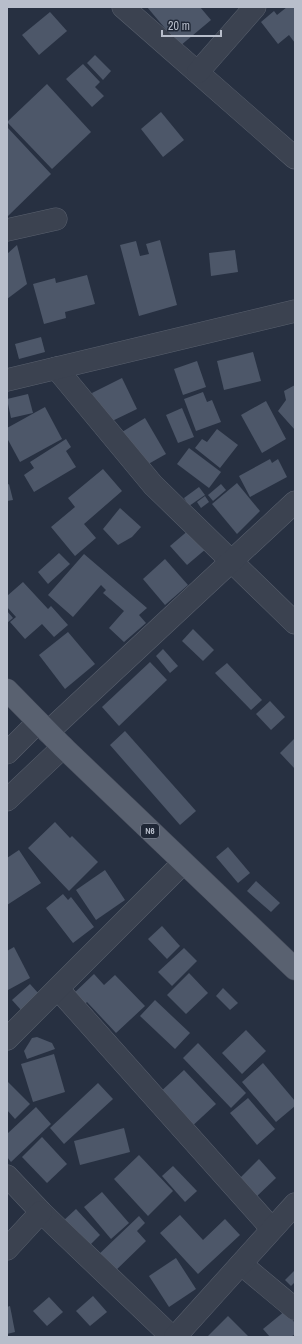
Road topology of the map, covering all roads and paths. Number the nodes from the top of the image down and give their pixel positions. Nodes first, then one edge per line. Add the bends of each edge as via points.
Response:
1 (123, 7) edge
2 (255, 7) edge
3 (198, 72) junction
4 (295, 158) edge
5 (56, 219) dead end
6 (7, 230) edge
7 (295, 311) edge
8 (56, 368) junction
9 (7, 380) edge
10 (295, 502) edge
11 (231, 561) junction
12 (295, 623) edge
13 (7, 690) edge
14 (43, 727) junction
15 (63, 747) junction
16 (7, 752) edge
17 (7, 800) edge
18 (183, 863) junction
19 (295, 969) edge
20 (58, 989) junction
21 (7, 1039) edge
22 (7, 1176) edge
23 (295, 1204) edge
24 (41, 1212) junction
25 (272, 1229) junction
26 (7, 1249) edge
27 (241, 1264) junction
28 (295, 1309) edge
29 (172, 1337) edge
30 (175, 1337) edge

1 - 3 street
2 - 3 street
3 - 4 street
5 - 6 street
7 - 8 street
8 - 9 street
8 - 11 street via 153,485
10 - 11 street
11 - 12 street
11 - 14 street
13 - 14 main road, N6
14 - 15 main road, N6
14 - 16 street
15 - 17 street
15 - 18 main road, N6
18 - 19 main road, N6
18 - 20 street
20 - 21 street
20 - 25 street
22 - 24 street
23 - 25 street
24 - 26 street
24 - 29 street
25 - 27 street
27 - 28 street
27 - 30 street

